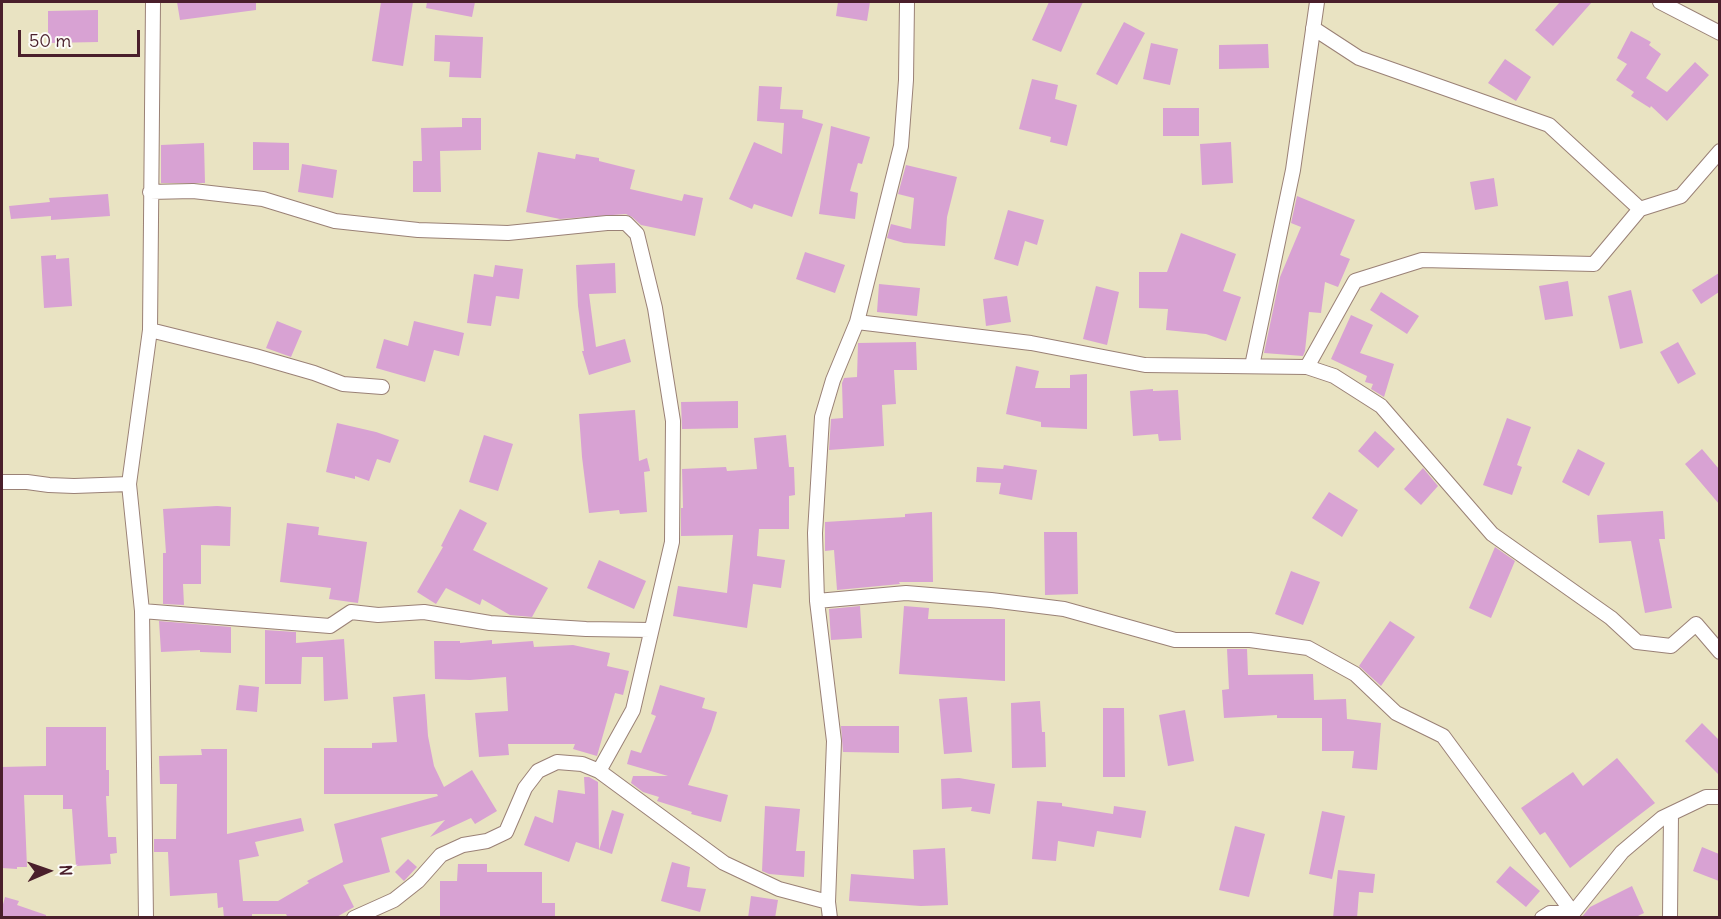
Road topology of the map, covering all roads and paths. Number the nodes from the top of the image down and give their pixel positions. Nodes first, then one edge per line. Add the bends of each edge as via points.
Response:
1 (153, 2) edge
2 (907, 2) edge
3 (1317, 2) edge
4 (1660, 2) edge
5 (1313, 28) junction
6 (1719, 33) edge
7 (1719, 151) edge
8 (150, 192) junction
9 (1640, 209) junction
10 (857, 321) junction
11 (150, 330) junction
12 (1252, 366) junction
13 (1308, 367) junction
14 (382, 387) dead end
15 (2, 482) edge
16 (129, 484) junction
17 (816, 601) junction
18 (142, 611) junction
19 (650, 630) junction
20 (1719, 652) edge
21 (599, 771) junction
22 (1719, 797) edge
23 (1671, 814) junction
24 (828, 902) junction
25 (1573, 913) junction
26 (146, 918) edge
27 (354, 918) edge
28 (830, 918) edge
29 (1542, 918) edge
30 (1670, 918) edge

1 - 8 street
2 - 10 street via 902,146
3 - 5 street
4 - 6 street
5 - 9 street via 1359,58 1549,125
5 - 12 street via 1293,170
7 - 9 street via 1681,196
8 - 11 street
8 - 19 street via 193,191 263,199 335,221 418,230 508,232 626,223 637,234 655,308 673,421 672,542
9 - 13 street via 1594,264 1422,260 1355,281
10 - 12 street via 1030,343 1145,365
10 - 17 street via 822,417 815,533
11 - 14 street via 265,358 344,384
11 - 16 street
12 - 13 street
13 - 20 street via 1334,376 1381,406 1492,534 1611,618 1637,642 1671,646 1696,624
15 - 16 street
16 - 18 street
17 - 24 street via 834,741
17 - 25 street via 906,593 991,600 1064,609 1175,640 1250,640 1308,648 1355,674 1396,713 1443,736
18 - 19 street via 330,626 351,612 424,612 490,623
18 - 26 street
19 - 21 street via 633,710
21 - 24 street via 724,863 778,889
21 - 27 street via 582,764 557,762 538,771 525,788 506,832 441,855 394,900
22 - 23 street via 1706,797
23 - 25 street via 1622,852
23 - 30 street
24 - 28 street
25 - 29 street via 1550,913

